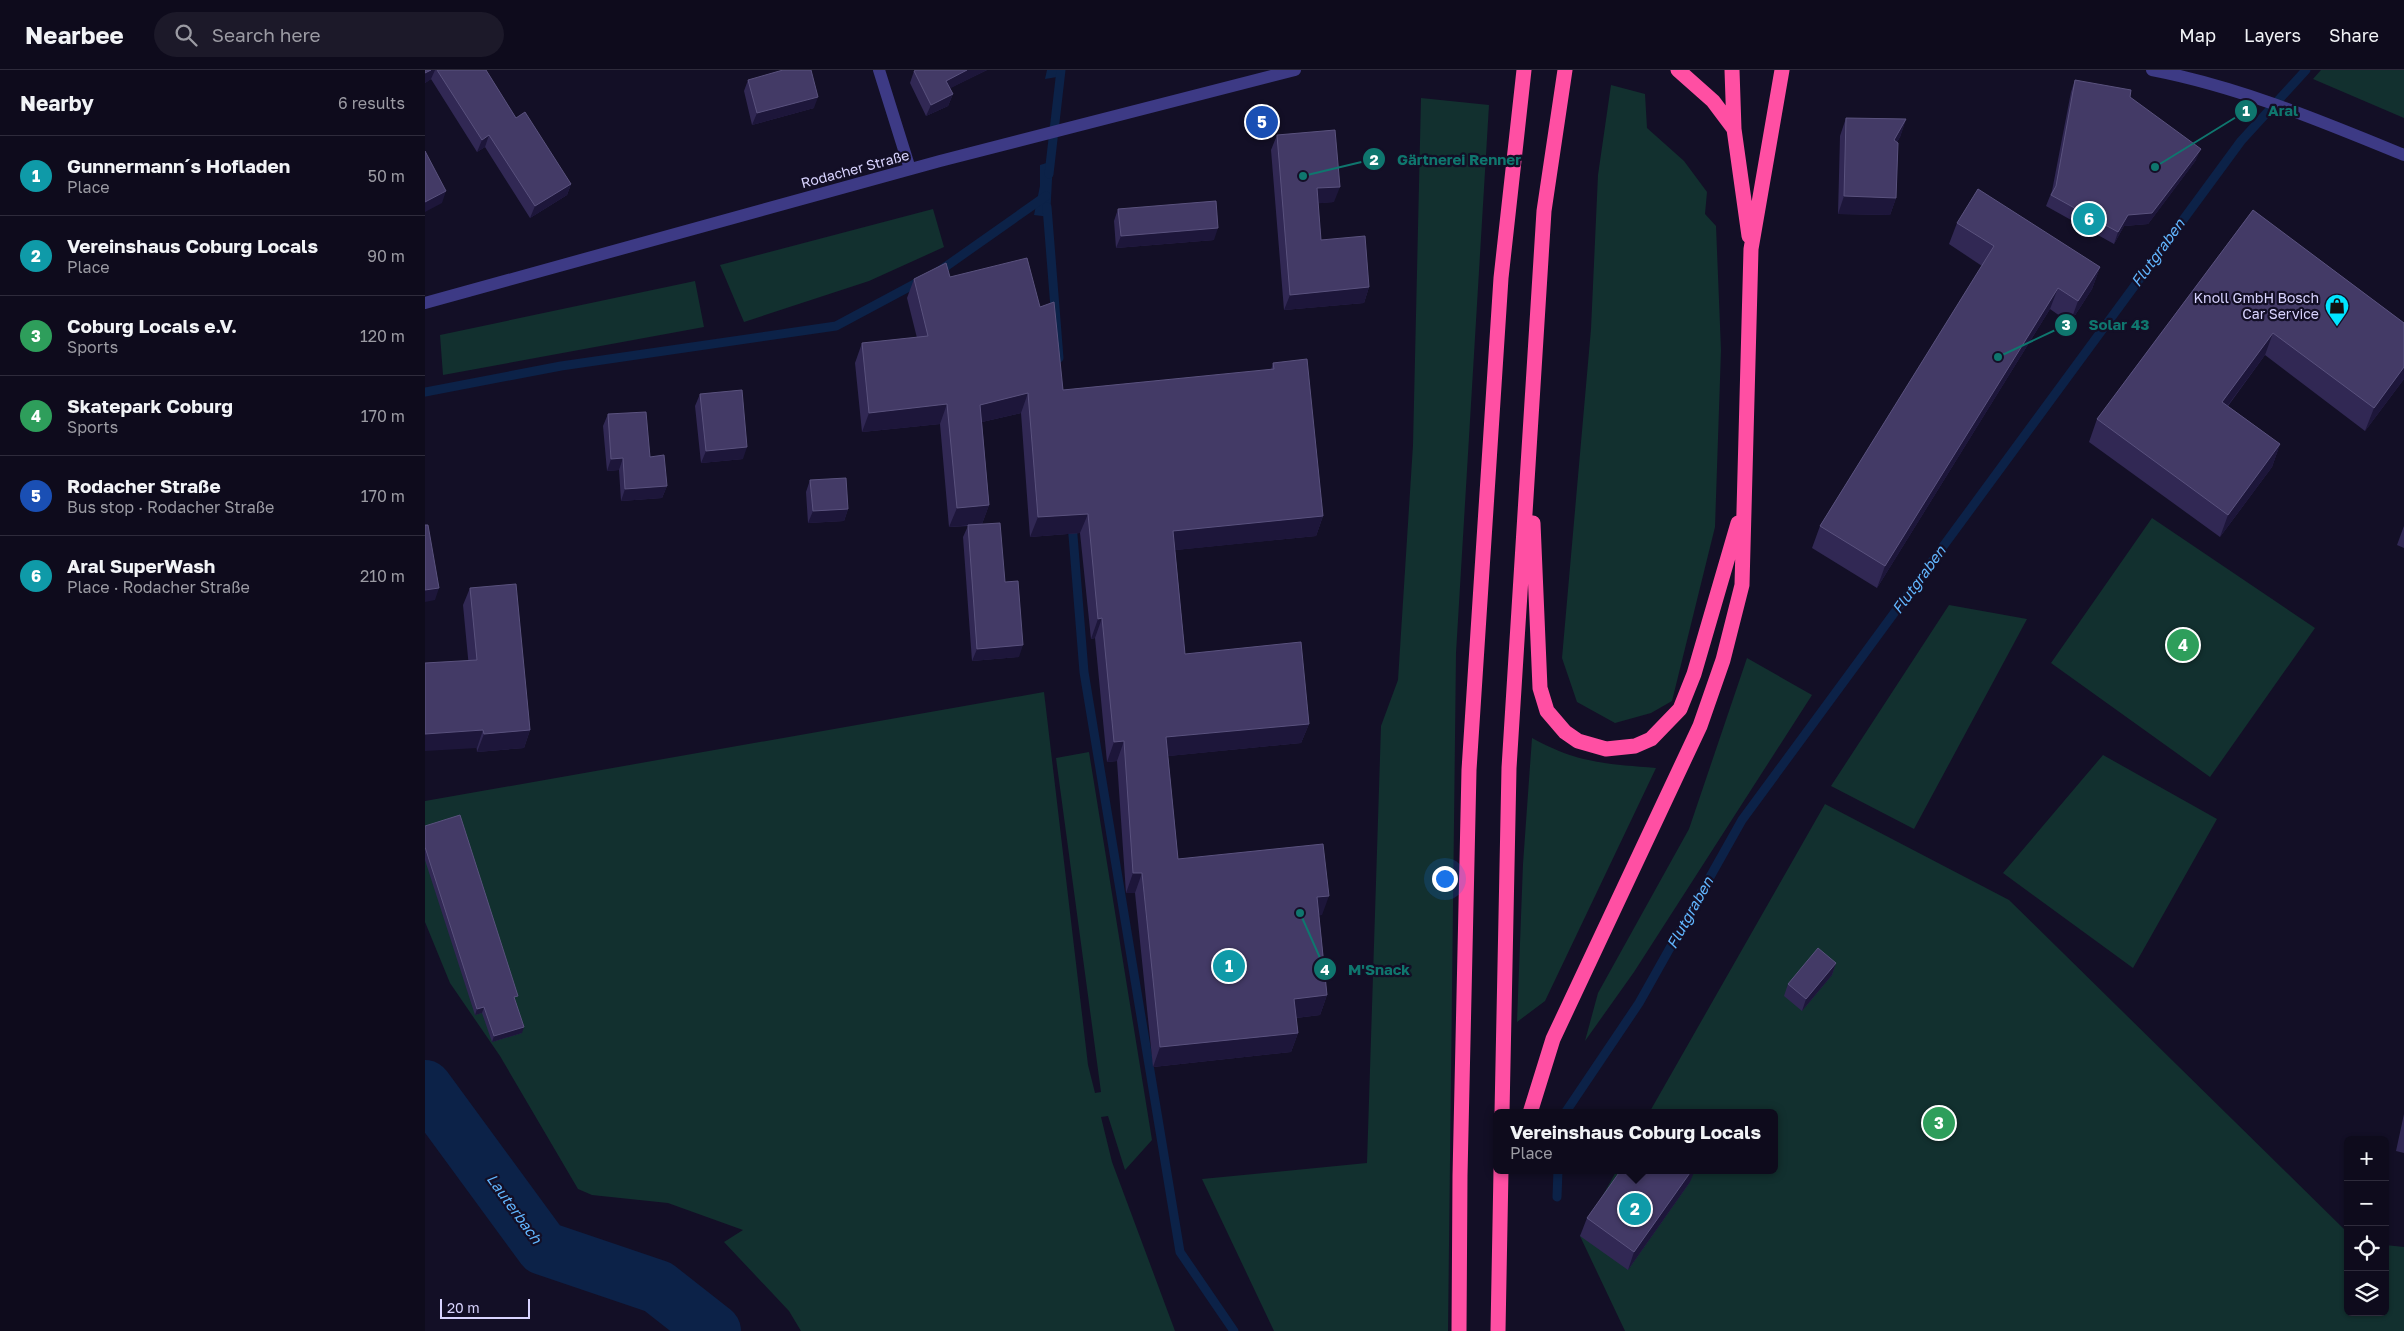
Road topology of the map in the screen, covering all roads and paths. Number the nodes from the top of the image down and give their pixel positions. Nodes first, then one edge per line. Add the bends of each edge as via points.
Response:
1 (879, 70) edge
2 (1295, 70) edge
3 (1524, 70) edge
4 (1677, 70) edge
5 (1731, 70) edge
6 (1782, 70) edge
7 (2152, 70) edge
8 (1564, 76) edge
9 (1733, 129) junction
10 (2404, 154) edge
11 (910, 170) junction
12 (1751, 249) junction
13 (425, 303) edge
14 (1530, 442) junction
15 (1744, 502) junction
16 (1502, 1109) edge
17 (1531, 1109) edge
18 (1501, 1174) edge
19 (1511, 1174) edge
20 (1500, 1207) junction
21 (1459, 1331) edge
22 (1498, 1331) edge

1 - 11 street
2 - 11 street, Rodacher Straße
3 - 21 highway via 1501,278 1469,770
4 - 9 highway via 1713,101
5 - 9 highway
6 - 12 highway
7 - 10 street via 2255,97
8 - 14 highway via 1544,211
9 - 12 highway
11 - 13 street, Rodacher Straße
12 - 15 highway
14 - 15 highway via 1540,688 1547,711 1565,732 1578,741 1606,748 1635,746 1651,739 1680,709 1694,674
14 - 16 highway via 1509,768
15 - 17 highway via 1742,584 1720,668 1700,726 1553,1039
18 - 20 highway
19 - 20 highway
20 - 22 highway

